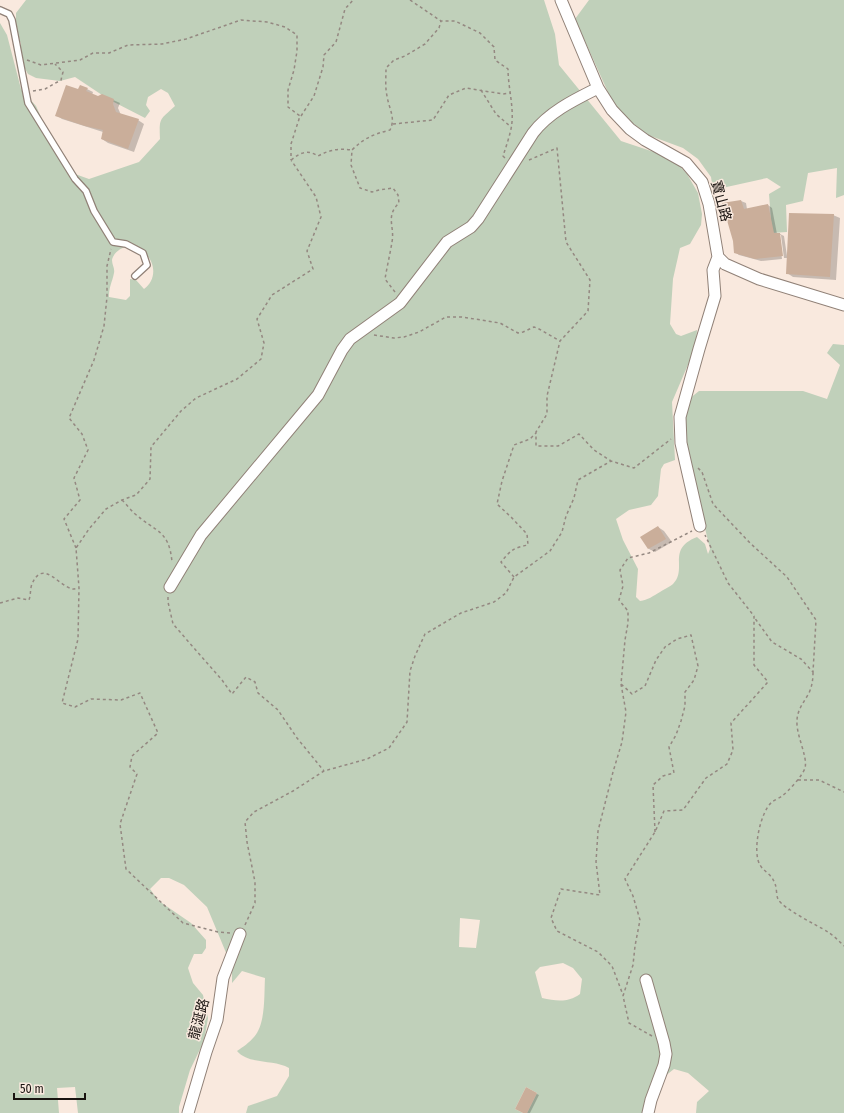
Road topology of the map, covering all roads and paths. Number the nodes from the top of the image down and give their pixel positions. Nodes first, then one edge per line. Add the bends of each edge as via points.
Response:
1 (353, 0) edge
2 (410, 0) edge
3 (561, 0) edge
4 (0, 10) edge
5 (441, 21) junction
6 (19, 56) junction
7 (55, 64) junction
8 (598, 88) junction
9 (481, 90) junction
10 (26, 92) junction
11 (510, 93) junction
12 (300, 116) junction
13 (393, 124) junction
14 (512, 128) junction
15 (352, 150) junction
16 (291, 160) junction
17 (511, 167) junction
18 (113, 242) junction
19 (718, 257) junction
20 (135, 276) dead end
21 (400, 303) junction
22 (844, 305) edge
23 (372, 334) dead end
24 (560, 341) junction
25 (536, 432) junction
26 (681, 443) junction
27 (611, 461) junction
28 (698, 468) dead end
29 (122, 500) junction
30 (700, 526) junction
31 (76, 548) junction
32 (172, 563) dead end
33 (514, 577) junction
34 (170, 587) joint
35 (79, 588) junction
36 (0, 603) edge
37 (754, 616) junction
38 (813, 672) junction
39 (621, 684) junction
40 (324, 771) junction
41 (798, 780) junction
42 (844, 792) edge
43 (655, 832) junction
44 (240, 934) junction
45 (844, 946) edge
46 (646, 980) dead end
47 (623, 996) junction
48 (664, 1043) junction
49 (188, 1113) edge
50 (648, 1113) edge

1 - 12 path via 345,9 336,42 324,55 314,96
2 - 5 path
3 - 8 street, 寶山路
4 - 6 lane via 9,14 12,20
5 - 11 path via 455,21 468,27 480,33 494,47 495,60 508,69
5 - 13 path via 439,28 424,44 394,60 386,68 387,97
6 - 7 path via 41,65
6 - 10 lane
7 - 10 path via 63,72 61,80 45,89
7 - 12 path via 80,60 93,53 109,52 128,45 162,44 186,39 241,20 267,22 285,27 297,35 294,70 288,90 288,107
8 - 17 street via 541,122
8 - 19 street, 寶山路 via 612,110 630,130 686,163 702,182 709,204
9 - 11 path
9 - 13 path via 466,88 449,95 433,120
9 - 14 path via 496,114
10 - 18 lane via 28,103 75,179 86,191 94,211
11 - 14 path
12 - 16 path via 291,144
13 - 15 path via 390,130 362,140
14 - 17 path via 503,156
15 - 16 path via 340,148 318,156 312,152 300,154
15 - 21 path via 351,165 360,188 372,192 393,188 398,195 399,203 392,215 393,239 384,279 397,294
16 - 29 path via 316,197 321,216 307,251 312,269 272,295 257,319 264,343 260,359 237,379 196,398 181,411 151,446 150,479 136,495
17 - 21 street via 478,219 471,227 447,242
17 - 24 path via 558,148 566,242 590,280 588,311
18 - 20 lane via 126,244 143,253 147,264
18 - 31 path via 107,266 104,326 94,360 69,418 82,434 88,450 74,478 80,500 64,519
19 - 22 street via 725,264 759,280
19 - 26 street via 713,270 715,296 680,417
21 - 34 street via 350,339 318,395 201,535
23 - 24 path via 404,337 446,318 462,317 500,322 518,333 534,327
24 - 25 path via 547,396 547,414
25 - 27 path via 536,446 558,446 579,434 594,450
25 - 33 path via 530,439 514,445 497,504 527,534 528,545 509,551 501,562
26 - 27 path via 672,438 634,468
26 - 30 street
27 - 33 path via 578,480 562,532 550,551
28 - 38 path via 702,472 713,504 787,577 816,620
29 - 31 path via 106,509 88,529
29 - 32 path via 135,514 164,536 171,552
30 - 37 path via 728,583
30 - 39 path via 649,553 628,558 620,570 623,586 619,600 628,611
31 - 35 path
33 - 40 path via 506,593 494,602 461,613 425,634 410,671 407,722 389,748 367,759
34 - 40 path via 168,602 173,624 232,694 246,677 255,682 258,693 278,710
35 - 36 path via 73,589 51,576 41,574 33,583 29,600 18,598
35 - 44 path via 78,640 62,703 75,707 91,698 121,700 140,693 158,734 132,756 130,767 137,774 120,824 126,869 183,922 218,932
37 - 38 path via 772,642 801,659
37 - 43 path via 754,665 768,682 731,723 733,750 727,764 706,778 684,810 664,812
38 - 41 path via 809,692 796,719 806,762
39 - 43 path via 632,694 645,686 656,660 665,648 677,639 691,636 698,666 694,680 685,692 681,721 669,747 674,773 663,776 653,785
39 - 47 path via 626,712 622,742 598,831 596,862 600,895 561,889 551,918 557,931 598,952 612,966
40 - 44 path via 254,812 245,822 255,882 255,903
41 - 42 path via 819,780
41 - 45 path via 770,804 756,843 758,859 761,866 770,874 778,899 786,908 830,933
43 - 47 path via 625,879 640,920 633,965
44 - 49 street, 龍涎路 via 223,978 217,1020
46 - 48 street
47 - 48 path via 629,1023
48 - 50 street via 664,1065

